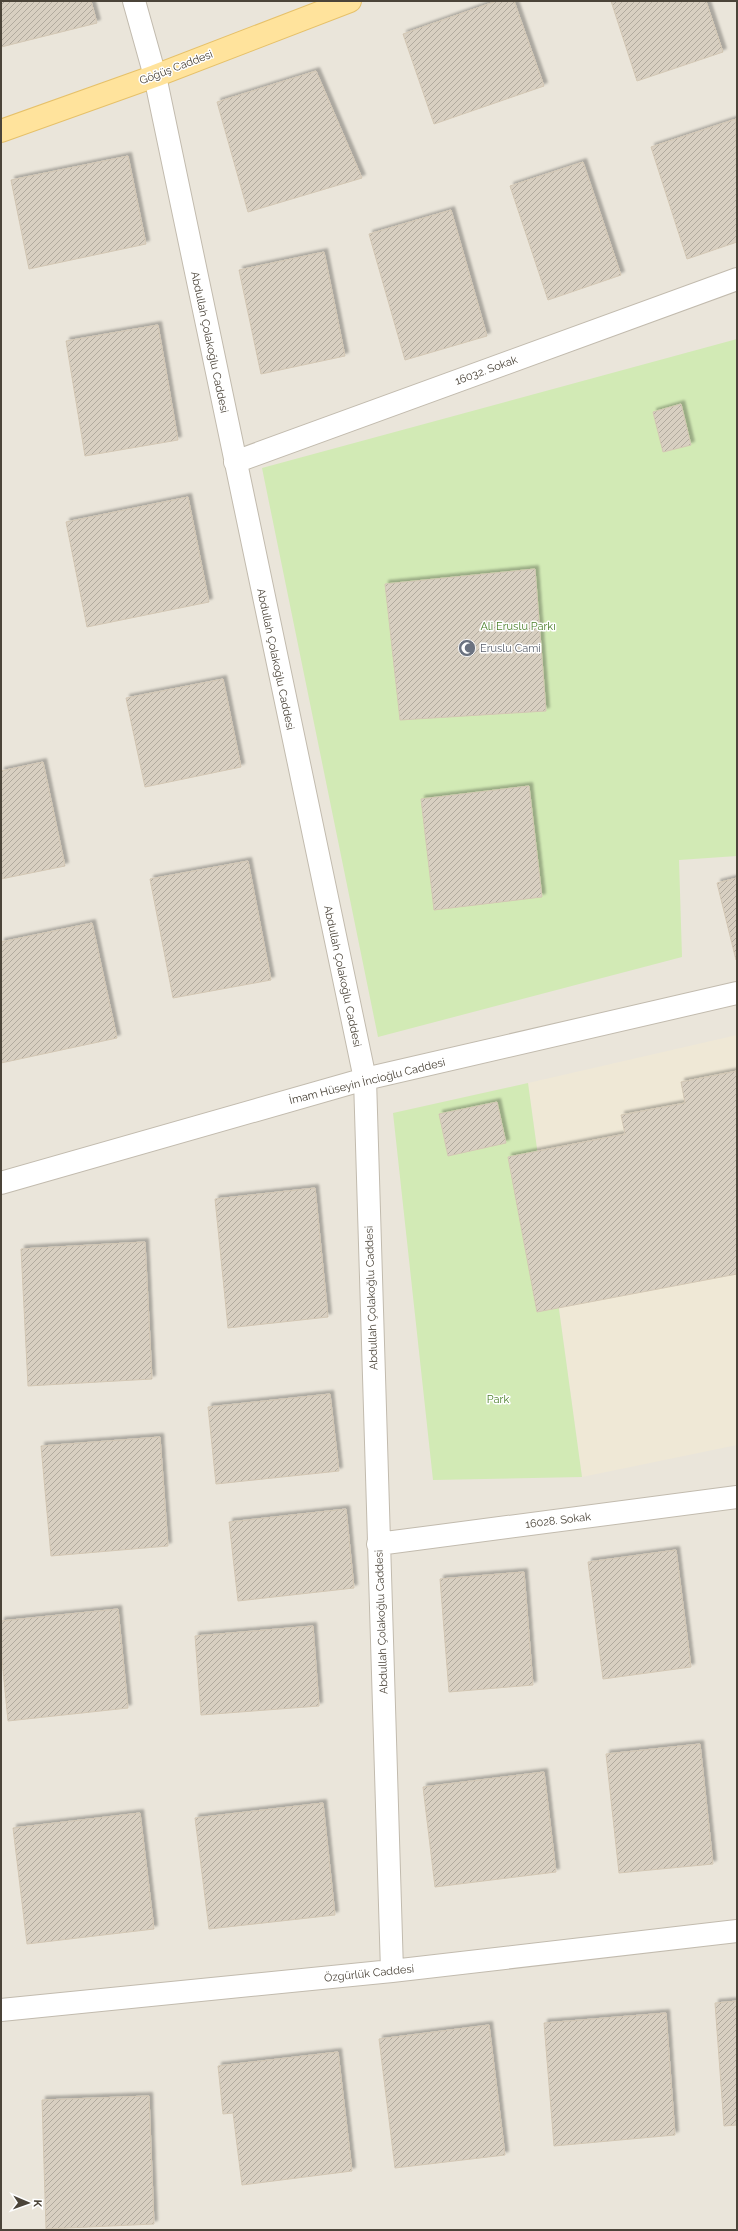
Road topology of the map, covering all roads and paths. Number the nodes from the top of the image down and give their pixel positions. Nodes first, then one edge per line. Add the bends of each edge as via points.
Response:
1 (134, 1) edge
2 (350, 1) edge
3 (155, 76) junction
4 (1, 131) edge
5 (737, 278) edge
6 (235, 462) junction
7 (737, 993) edge
8 (365, 1079) junction
9 (1, 1182) edge
10 (737, 1497) edge
11 (378, 1544) junction
12 (737, 1930) edge
13 (392, 1971) junction
14 (1, 2010) edge

1 - 3 street, Abdullah Çolakoğlu Caddesi
2 - 3 main road, Göğüş Caddesi
3 - 4 main road, Göğüş Caddesi
3 - 6 street, Abdullah Çolakoğlu Caddesi
5 - 6 street, 16032. Sokak
6 - 8 street, Abdullah Çolakoğlu Caddesi
7 - 8 street, İmam Hüseyin İncioğlu Caddesi
8 - 9 street, İmam Hüseyin İncioğlu Caddesi
8 - 11 street, Abdullah Çolakoğlu Caddesi
10 - 11 street, 16028. Sokak
11 - 13 street, Abdullah Çolakoğlu Caddesi
12 - 13 street, Özgürlük Caddesi
13 - 14 street, Özgürlük Caddesi

